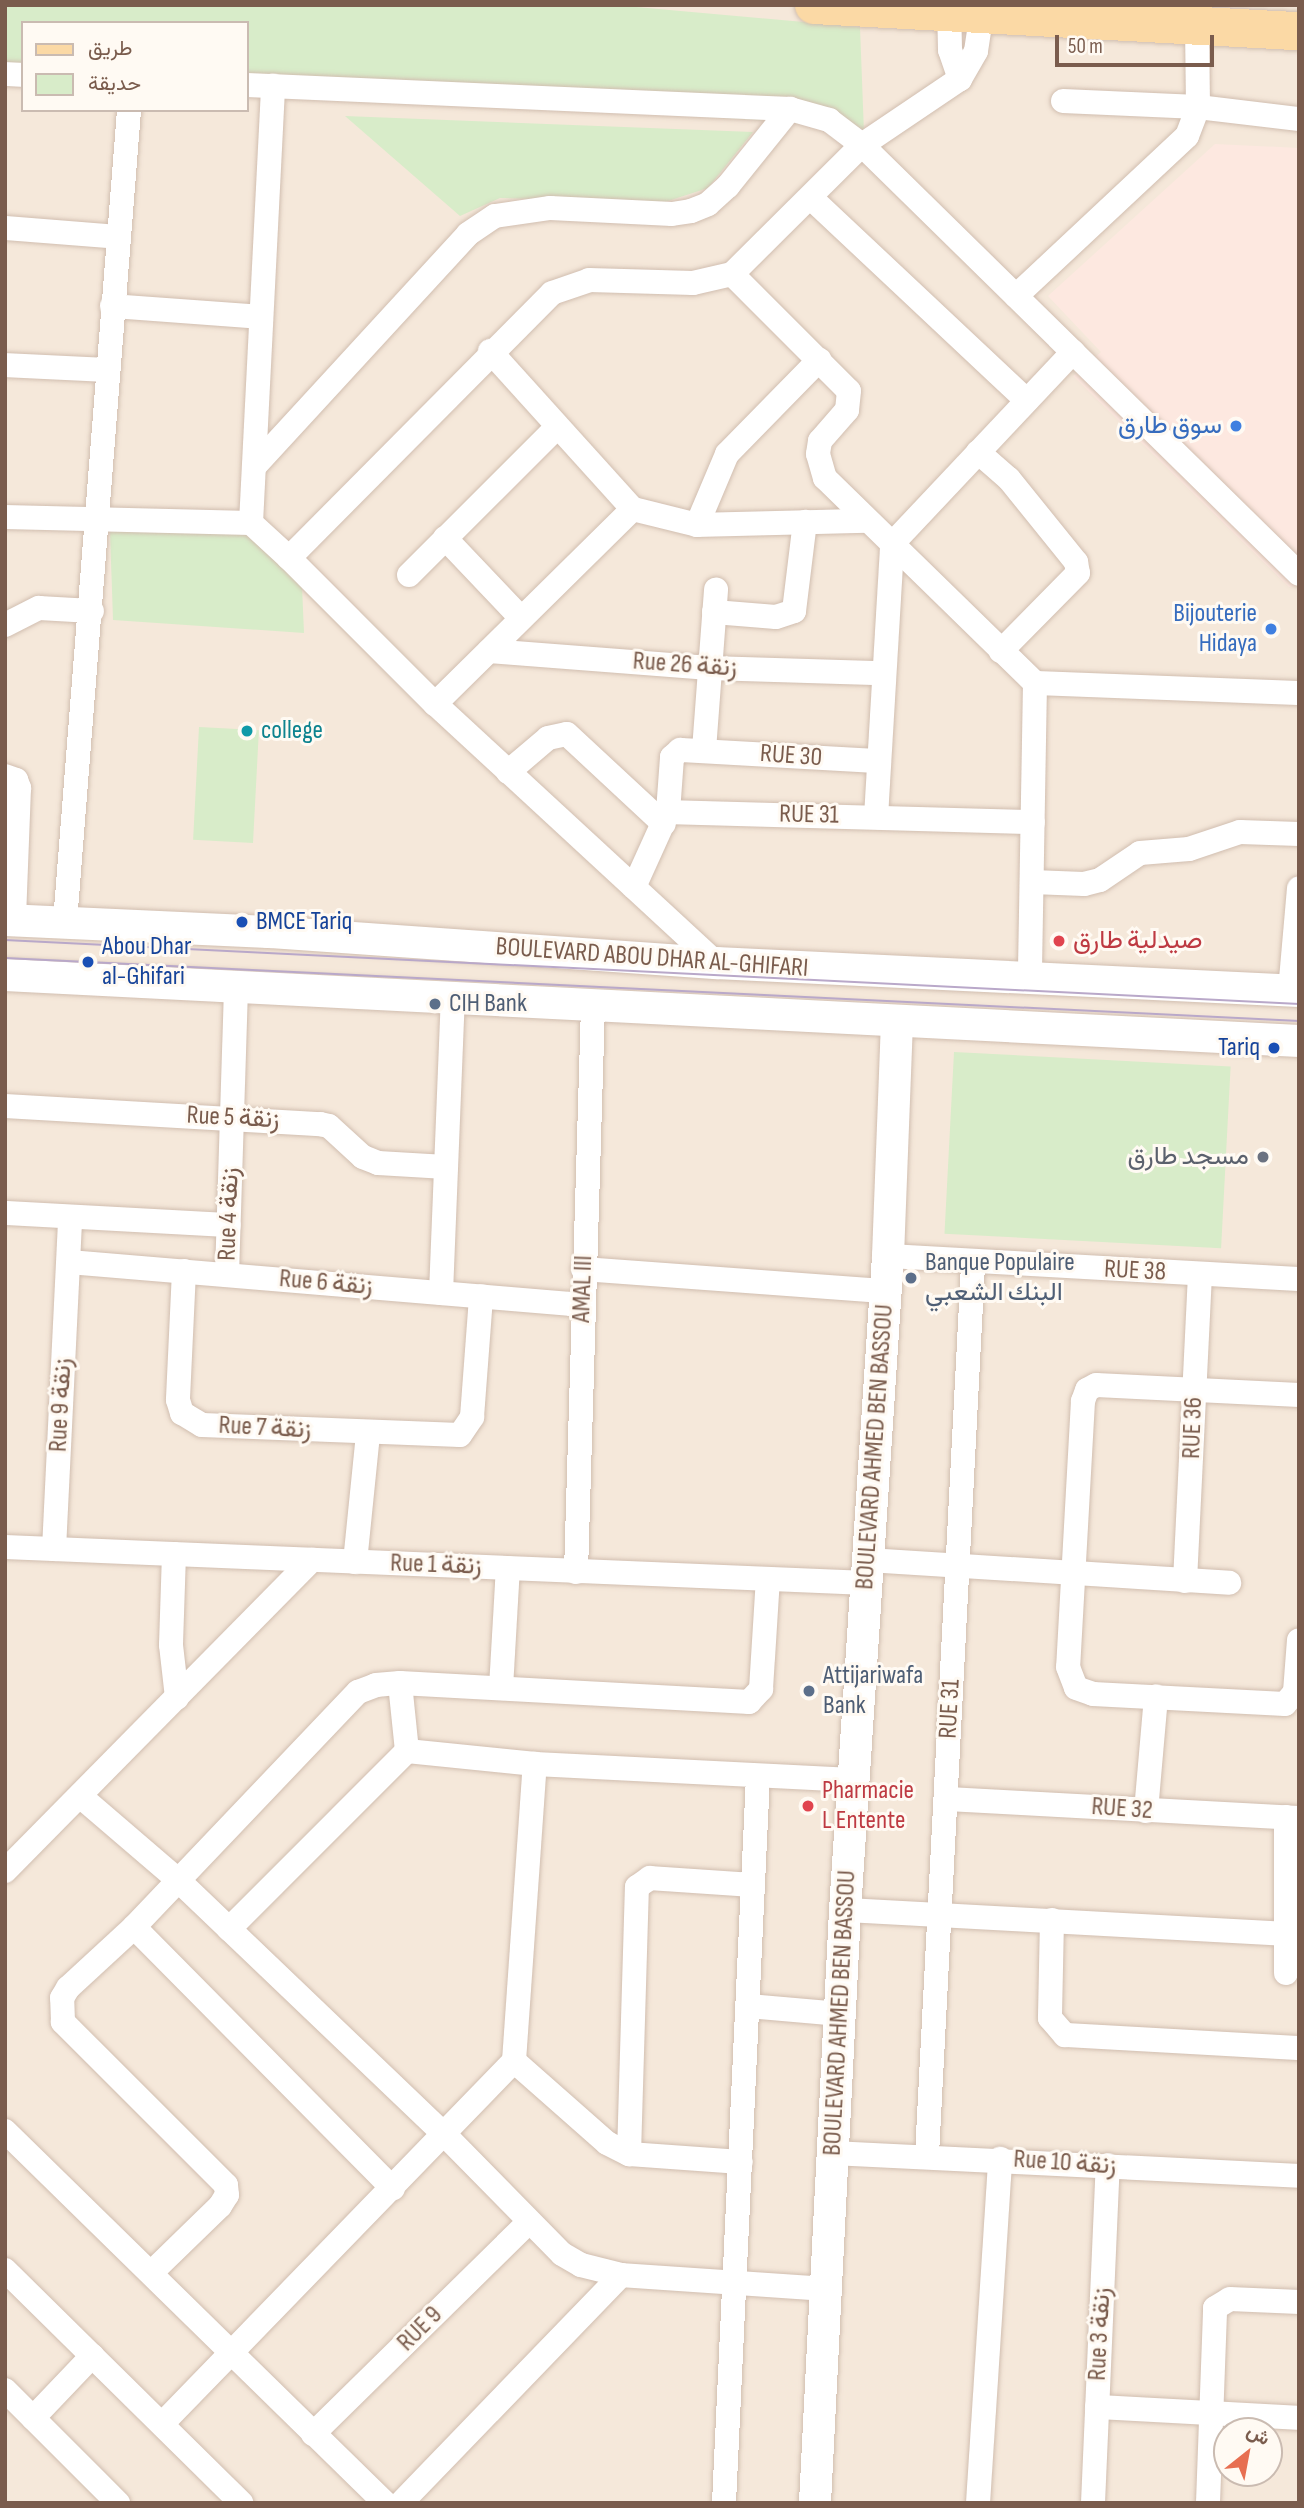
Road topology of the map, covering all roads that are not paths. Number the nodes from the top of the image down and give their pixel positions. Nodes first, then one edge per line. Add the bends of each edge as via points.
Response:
1 (814, 5) edge
2 (966, 8) edge
3 (1197, 16) edge
4 (1299, 30) edge
5 (960, 79) junction
6 (248, 85) edge
7 (273, 86) junction
8 (1063, 101) dead end
9 (1198, 107) junction
10 (790, 109) junction
11 (129, 112) edge
12 (1299, 119) edge
13 (862, 145) junction
14 (811, 198) junction
15 (5, 229) edge
16 (118, 237) junction
17 (732, 274) junction
18 (1016, 296) junction
19 (112, 306) junction
20 (261, 317) junction
21 (491, 351) junction
22 (1073, 352) junction
23 (819, 360) junction
24 (5, 365) edge
25 (106, 370) junction
26 (1027, 401) junction
27 (557, 427) junction
28 (978, 452) junction
29 (254, 467) junction
30 (633, 509) junction
31 (5, 517) edge
32 (97, 520) junction
33 (864, 521) junction
34 (251, 523) junction
35 (805, 523) junction
36 (697, 525) junction
37 (445, 538) junction
38 (892, 544) junction
39 (289, 558) junction
40 (1299, 574) edge
41 (409, 575) dead end
42 (92, 611) junction
43 (521, 618) junction
44 (5, 625) edge
45 (489, 651) junction
46 (1001, 651) junction
47 (709, 668) junction
48 (882, 673) junction
49 (1035, 683) junction
50 (1299, 693) edge
51 (435, 704) junction
52 (704, 750) junction
53 (878, 761) junction
54 (508, 772) junction
55 (5, 776) edge
56 (876, 817) junction
57 (666, 818) junction
58 (1033, 822) junction
59 (1299, 834) edge
60 (1032, 882) junction
61 (634, 887) junction
62 (1299, 888) edge
63 (10, 920) edge
64 (65, 922) junction
65 (716, 963) junction
66 (5, 975) edge
67 (1030, 978) junction
68 (236, 985) junction
69 (1294, 991) edge
70 (453, 999) junction
71 (593, 1006) junction
72 (897, 1021) junction
73 (1299, 1041) edge
74 (5, 1106) edge
75 (233, 1118) junction
76 (446, 1167) junction
77 (5, 1213) edge
78 (70, 1217) junction
79 (229, 1225) junction
80 (888, 1256) junction
81 (69, 1262) junction
82 (973, 1264) junction
83 (583, 1269) junction
84 (184, 1271) junction
85 (1199, 1274) junction
86 (227, 1275) junction
87 (1299, 1279) edge
88 (886, 1290) junction
89 (441, 1293) junction
90 (481, 1296) junction
91 (582, 1306) junction
92 (1194, 1392) junction
93 (1299, 1395) edge
94 (368, 1434) junction
95 (5, 1547) edge
96 (54, 1549) junction
97 (174, 1554) junction
98 (312, 1560) junction
99 (355, 1562) junction
100 (508, 1568) junction
101 (957, 1569) junction
102 (867, 1571) junction
103 (576, 1572) junction
104 (1071, 1574) junction
105 (768, 1579) junction
106 (1185, 1581) junction
107 (1229, 1583) dead end
108 (1299, 1640) edge
109 (400, 1683) junction
110 (501, 1688) junction
111 (1156, 1696) junction
112 (177, 1698) junction
113 (407, 1751) junction
114 (535, 1764) junction
115 (758, 1776) junction
116 (853, 1780) junction
117 (80, 1796) junction
118 (946, 1799) junction
119 (1146, 1811) junction
120 (1292, 1818) edge
121 (5, 1871) edge
122 (178, 1880) junction
123 (752, 1885) junction
124 (845, 1910) junction
125 (942, 1913) junction
126 (1052, 1920) junction
127 (134, 1927) junction
128 (229, 1929) junction
129 (1284, 1934) junction
130 (1286, 1973) dead end
131 (749, 2006) junction
132 (840, 2014) junction
133 (1299, 2048) edge
134 (514, 2061) junction
135 (5, 2131) edge
136 (446, 2136) junction
137 (832, 2153) junction
138 (629, 2154) junction
139 (927, 2155) junction
140 (1000, 2159) junction
141 (741, 2162) junction
142 (1108, 2165) junction
143 (1299, 2176) edge
144 (393, 2189) junction
145 (527, 2224) junction
146 (5, 2270) edge
147 (151, 2273) junction
148 (621, 2275) junction
149 (734, 2282) junction
150 (826, 2289) junction
151 (1299, 2302) edge
152 (229, 2353) junction
153 (92, 2356) junction
154 (5, 2390) edge
155 (1097, 2407) junction
156 (1211, 2415) junction
157 (33, 2418) junction
158 (1299, 2418) edge
159 (162, 2424) junction
160 (313, 2434) junction
161 (105, 2498) edge
162 (241, 2503) edge
163 (385, 2503) edge
164 (401, 2503) edge
165 (724, 2503) edge
166 (815, 2503) edge
167 (978, 2503) edge
168 (1093, 2503) edge
169 (1208, 2503) edge

1 - 2 main road
2 - 3 main road
2 - 5 street via 950,50
2 - 5 street via 976,51
3 - 4 main road
3 - 9 street
5 - 13 street
6 - 7 street
7 - 10 street
7 - 20 street
8 - 9 street
9 - 12 street
9 - 18 street via 1187,136 1174,151
10 - 13 street via 830,120
10 - 29 street via 728,186 708,204 691,211 518,210 468,234
11 - 16 street
13 - 14 street
13 - 18 street
14 - 17 street
14 - 26 street
15 - 16 street
16 - 19 street
17 - 21 street via 694,283 589,280 570,284 552,293
17 - 23 street
18 - 22 street
19 - 20 street
19 - 25 street
20 - 29 street
21 - 27 street
21 - 39 street
22 - 26 street
22 - 40 street
23 - 33 street via 852,397 820,442 820,464 837,493
23 - 36 street via 727,454
24 - 25 street
25 - 32 street
26 - 28 street
27 - 30 street
27 - 37 street
28 - 38 street
28 - 46 street via 1009,479 1076,562 1079,573
29 - 34 street
30 - 36 street
30 - 43 street
31 - 32 street
32 - 34 street
32 - 42 street
33 - 35 street
33 - 38 street
34 - 39 street
35 - 36 street
35 - 47 street via 798,606 776,617 715,600
37 - 41 street
37 - 43 street
38 - 46 street
38 - 48 street
39 - 51 street
42 - 44 street via 39,608
42 - 64 street
43 - 45 street
45 - 47 street, Rue 26 زنقة
45 - 51 street
46 - 49 street
47 - 48 street, Rue 26 زنقة
47 - 52 street
48 - 53 street
49 - 50 street
49 - 58 street
51 - 54 street
52 - 53 street, RUE 30
52 - 57 street, RUE 30 via 680,750 672,757
53 - 56 street
54 - 57 street via 548,738 567,734
54 - 61 street
55 - 63 street via 16,780 19,788
56 - 57 street, RUE 31
56 - 58 street, RUE 31
57 - 61 street
58 - 60 street
59 - 60 street via 1240,832 1189,849 1140,853 1100,880 1084,884
60 - 67 street
61 - 65 street
62 - 69 street
63 - 64 street, BOULEVARD ABOU DHAR AL-GHIFARI
64 - 65 street, BOULEVARD ABOU DHAR AL-GHIFARI
65 - 67 street, BOULEVARD ABOU DHAR AL-GHIFARI
66 - 68 street, BOULEVARD ABOU DHAR AL-GHIFARI
67 - 69 street, BOULEVARD ABOU DHAR AL-GHIFARI
68 - 70 street, BOULEVARD ABOU DHAR AL-GHIFARI
68 - 75 street, Rue 4 زنقة
70 - 71 street, BOULEVARD ABOU DHAR AL-GHIFARI
70 - 76 street
71 - 72 street, BOULEVARD ABOU DHAR AL-GHIFARI
71 - 83 street, AMAL III
72 - 73 street, BOULEVARD ABOU DHAR AL-GHIFARI
72 - 80 street, BOULEVARD AHMED BEN BASSOU
74 - 75 street, Rue 5 زنقة
75 - 76 street, Rue 5 زنقة via 329,1126 363,1157 378,1163
75 - 79 street, Rue 4 زنقة
76 - 89 street
77 - 78 street
78 - 79 street
78 - 81 street, Rue 9 زنقة
79 - 86 street, Rue 4 زنقة
80 - 82 street, RUE 38
80 - 88 street, BOULEVARD AHMED BEN BASSOU
81 - 84 street, Rue 6 زنقة
81 - 96 street, Rue 9 زنقة
82 - 85 street, RUE 38
82 - 101 street, RUE 31
83 - 88 street
83 - 91 street, AMAL III
84 - 86 street, Rue 6 زنقة
84 - 94 street, Rue 7 زنقة via 178,1400 191,1422
85 - 87 street, RUE 38
85 - 92 street, RUE 36
86 - 89 street, Rue 6 زنقة
88 - 102 street, BOULEVARD AHMED BEN BASSOU
89 - 90 street, Rue 6 زنقة
90 - 91 street, Rue 6 زنقة
90 - 94 street, Rue 7 زنقة via 472,1417 467,1430 460,1435
91 - 103 street, AMAL III
92 - 93 street
92 - 104 street via 1096,1384 1087,1390
92 - 106 street, RUE 36
94 - 99 street
95 - 96 street, Rue 1 زنقة
96 - 97 street, Rue 1 زنقة
97 - 98 street, Rue 1 زنقة
97 - 112 street via 171,1645
98 - 99 street, Rue 1 زنقة
98 - 112 street
99 - 100 street, Rue 1 زنقة
100 - 103 street, Rue 1 زنقة
100 - 110 street
101 - 102 street, Rue 1 زنقة
101 - 104 street, Rue 1 زنقة
101 - 118 street, RUE 31
102 - 105 street, Rue 1 زنقة
102 - 116 street, BOULEVARD AHMED BEN BASSOU
103 - 105 street, Rue 1 زنقة
104 - 106 street, Rue 1 زنقة
104 - 111 street via 1068,1667 1072,1683 1093,1694
105 - 110 street via 761,1689 749,1702
106 - 107 street, Rue 1 زنقة
108 - 111 street via 1290,1703
109 - 110 street
109 - 113 street
109 - 122 street via 358,1692
111 - 119 street
112 - 117 street
113 - 114 street
113 - 128 street
114 - 115 street
114 - 134 street
115 - 116 street
115 - 123 street
116 - 124 street, BOULEVARD AHMED BEN BASSOU
117 - 121 street
117 - 122 street
118 - 119 street, RUE 32
118 - 125 street, RUE 31
119 - 120 street, RUE 32
120 - 129 street
122 - 127 street
122 - 128 street
123 - 131 street
123 - 138 street via 650,1878 638,1887
124 - 125 street
124 - 132 street, BOULEVARD AHMED BEN BASSOU
125 - 126 street
125 - 139 street, RUE 31
126 - 129 street
126 - 133 street via 1051,2018 1065,2035
127 - 144 street
127 - 147 street via 68,1988 62,1997 63,2022 212,2170 226,2186 227,2195
128 - 136 street
129 - 130 street
131 - 132 street
131 - 141 street
132 - 137 street, BOULEVARD AHMED BEN BASSOU
134 - 136 street
134 - 138 street via 607,2143
135 - 147 street
136 - 144 street
136 - 145 street
137 - 139 street, Rue 10 زنقة
137 - 150 street, BOULEVARD AHMED BEN BASSOU
138 - 141 street
139 - 140 street, Rue 10 زنقة
140 - 142 street, Rue 10 زنقة
140 - 167 street
141 - 149 street
142 - 143 street, Rue 10 زنقة
142 - 155 street, Rue 3 زنقة
144 - 152 street
145 - 148 street via 581,2265
145 - 160 street, RUE 9
146 - 153 street
147 - 152 street
148 - 149 street
148 - 164 street
149 - 150 street
149 - 165 street
150 - 166 street, BOULEVARD AHMED BEN BASSOU
151 - 156 street via 1230,2299 1215,2308
152 - 159 street
152 - 160 street
153 - 157 street
153 - 159 street
154 - 157 street
155 - 156 street
155 - 168 street, Rue 3 زنقة
156 - 158 street
156 - 169 street
157 - 161 street
159 - 162 street
160 - 163 street

